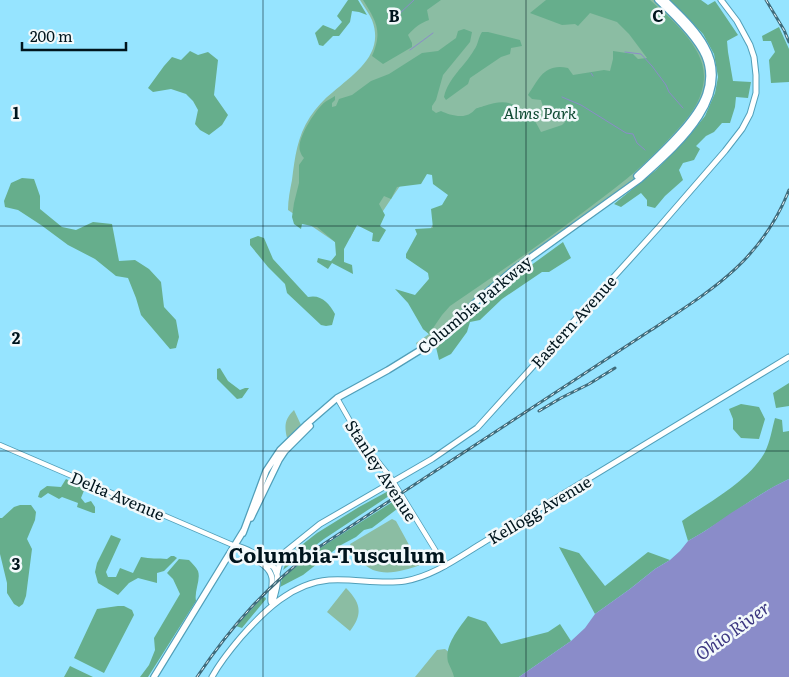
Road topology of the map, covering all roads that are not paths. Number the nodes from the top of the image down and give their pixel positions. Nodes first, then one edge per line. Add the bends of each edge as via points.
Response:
1 (658, 0) edge
2 (665, 0) edge
3 (721, 0) edge
4 (625, 189) junction
5 (789, 357) edge
6 (337, 398) junction
7 (319, 414) junction
8 (0, 445) edge
9 (264, 475) junction
10 (393, 482) junction
11 (256, 508) junction
12 (243, 533) junction
13 (235, 546) junction
14 (282, 554) junction
15 (269, 566) junction
16 (444, 566) junction
17 (277, 574) junction
18 (271, 607) junction
19 (154, 677) edge
20 (212, 677) edge

1 - 4 highway, Columbia Parkway via 680,22 704,55 708,86 690,121
2 - 4 highway, Columbia Parkway via 683,18 710,55 711,94 701,114 676,144 656,165
3 - 10 main road, Eastern Avenue via 743,32 756,67 756,93 742,129 702,178 477,428
4 - 6 highway, Columbia Parkway via 507,275 435,341
5 - 16 main road, Kellogg Avenue
6 - 7 highway, Columbia Parkway
6 - 10 main road, Stanley Avenue via 362,442
7 - 9 highway, Columbia Parkway via 280,450
7 - 11 highway, Columbia Parkway via 285,451
8 - 13 main road, Delta Avenue
9 - 11 highway
9 - 12 highway, Columbia Parkway
10 - 14 main road, Eastern Avenue via 320,524
10 - 16 main road, Stanley Avenue
11 - 12 highway, Columbia Parkway
12 - 13 highway, Columbia Parkway
13 - 15 main road, Delta Avenue
13 - 19 highway, Columbia Parkway
14 - 15 main road, Eastern Avenue
14 - 17 main road
15 - 17 main road, Delta Avenue
15 - 18 main road
16 - 18 main road, Kellogg Avenue via 405,581 316,582
17 - 18 main road
18 - 20 main road, Kellogg Avenue via 224,657

